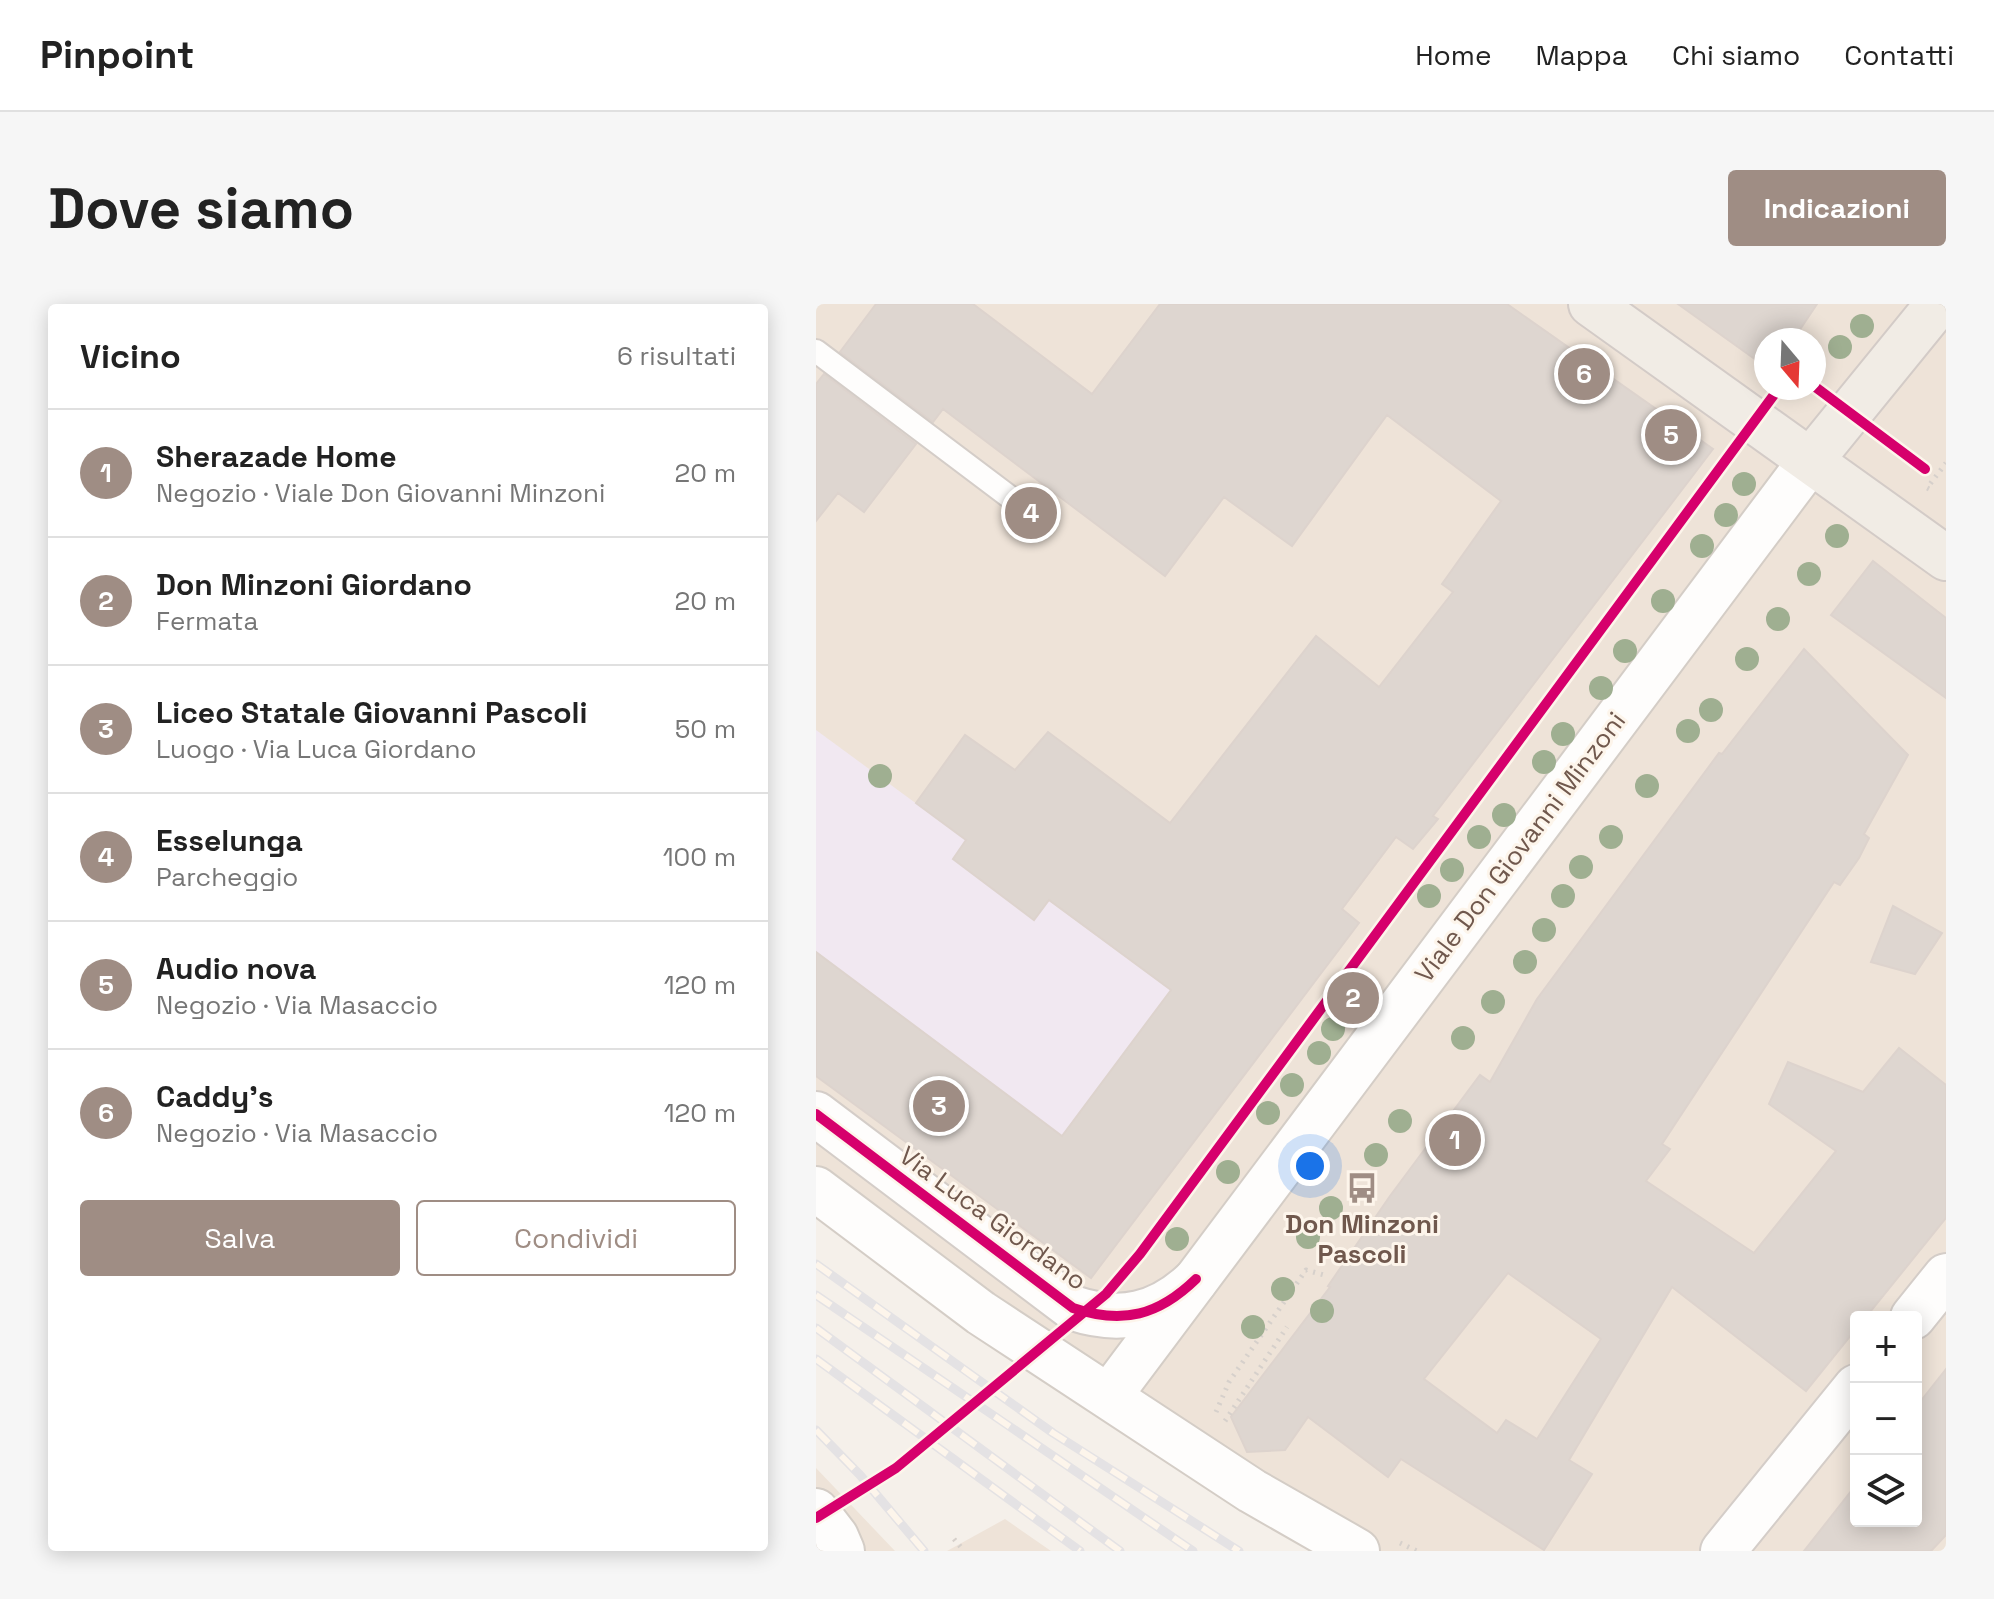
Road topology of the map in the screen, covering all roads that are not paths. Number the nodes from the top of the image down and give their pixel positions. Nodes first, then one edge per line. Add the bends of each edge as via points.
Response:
1 (1591, 304) edge
2 (1938, 304) edge
3 (816, 351) edge
4 (1811, 460) junction
5 (1031, 513) dead end
6 (1946, 558) edge
7 (816, 1114) edge
8 (816, 1189) edge
9 (1946, 1276) edge
10 (1196, 1279) junction
11 (1918, 1311) edge
12 (1850, 1394) edge
13 (1109, 1396) junction
14 (816, 1511) edge
15 (842, 1551) edge
16 (1357, 1551) edge
17 (1723, 1551) edge

1 - 4 main road
2 - 4 main road, Viale Don Giovanni Minzoni
3 - 5 lane
4 - 6 main road
4 - 10 main road, Viale Don Giovanni Minzoni
7 - 10 main road, Via Luca Giordano via 1073,1308 1117,1316 1144,1313 1178,1297
8 - 13 main road via 981,1313
9 - 11 main road
10 - 13 main road, Viale Don Giovanni Minzoni
12 - 17 main road
13 - 16 main road via 1252,1491
14 - 15 main road

